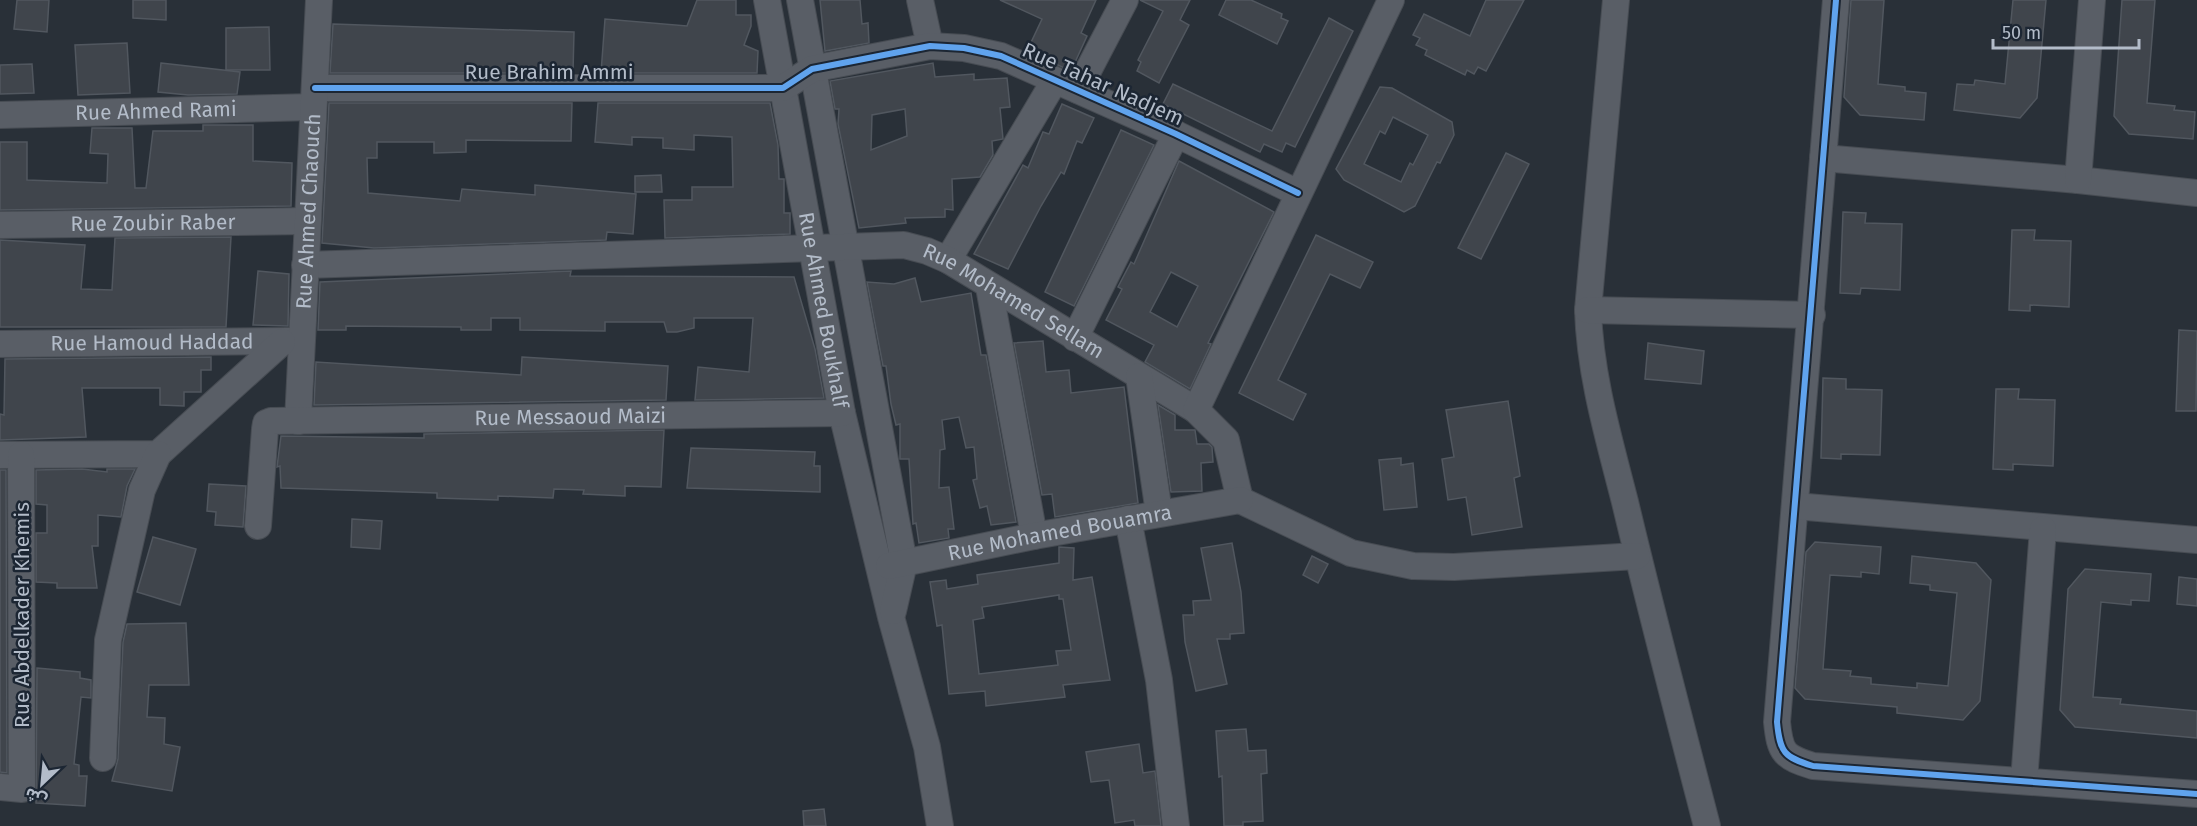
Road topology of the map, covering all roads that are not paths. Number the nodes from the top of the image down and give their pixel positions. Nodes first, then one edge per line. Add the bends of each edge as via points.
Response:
1 (319, 0) edge
2 (768, 0) edge
3 (800, 0) edge
4 (920, 0) edge
5 (1125, 0) edge
6 (1391, 0) edge
7 (1616, 0) edge
8 (1836, 0) edge
9 (2092, 0) edge
10 (930, 46) junction
11 (812, 69) junction
12 (1066, 85) junction
13 (783, 88) junction
14 (314, 98) junction
15 (0, 115) edge
16 (1176, 134) junction
17 (1823, 158) junction
18 (2078, 180) junction
19 (1298, 193) junction
20 (2197, 193) edge
21 (306, 221) junction
22 (0, 225) edge
23 (846, 249) junction
24 (814, 250) junction
25 (948, 261) junction
26 (305, 265) junction
27 (989, 287) junction
28 (1588, 310) junction
29 (1812, 315) junction
30 (1074, 338) junction
31 (292, 341) junction
32 (0, 344) edge
33 (1138, 376) junction
34 (1196, 410) junction
35 (842, 413) junction
36 (298, 421) junction
37 (158, 454) junction
38 (11, 455) edge
39 (1240, 500) junction
40 (1795, 507) junction
41 (1159, 513) junction
42 (1128, 519) junction
43 (258, 526) dead end
44 (2043, 529) junction
45 (1034, 536) junction
46 (2197, 540) edge
47 (1637, 556) junction
48 (892, 566) junction
49 (103, 758) dead end
50 (2024, 781) junction
51 (0, 787) edge
52 (2197, 794) edge
53 (940, 826) edge
54 (1176, 826) edge
55 (1707, 826) edge

1 - 14 street, Rue Ahmed Chaouch
2 - 13 street, Rue Ahmed Boukhalf
3 - 11 street
4 - 10 street
5 - 12 street
6 - 19 street
7 - 28 street
8 - 17 street
9 - 18 street
10 - 11 street, Rue Tahar Nadjem
10 - 12 street, Rue Tahar Nadjem via 1001,56
11 - 13 street, Rue Tahar Nadjem
11 - 23 street
12 - 16 street, Rue Tahar Nadjem
12 - 25 street
13 - 14 street, Rue Brahim Ammi
13 - 24 street, Rue Ahmed Boukhalf
14 - 15 street, Rue Ahmed Rami
14 - 21 street, Rue Ahmed Chaouch
16 - 19 street, Rue Tahar Nadjem
16 - 30 street
17 - 18 street
17 - 29 street
18 - 20 street
19 - 34 street
21 - 22 street, Rue Zoubir Raber
21 - 26 street, Rue Ahmed Chaouch
23 - 24 street, Rue Mohamed Sellam
23 - 25 street, Rue Mohamed Sellam via 904,246
23 - 48 street
24 - 26 street, Rue Mohamed Sellam
24 - 35 street, Rue Ahmed Boukhalf
25 - 27 street, Rue Mohamed Sellam
26 - 31 street, Rue Ahmed Chaouch
27 - 30 street, Rue Mohamed Sellam
27 - 45 street
28 - 29 street
28 - 47 street via 1593,372
29 - 40 street
30 - 33 street, Rue Mohamed Sellam
31 - 32 street, Rue Hamoud Haddad
31 - 36 street, Rue Ahmed Chaouch
31 - 37 street
33 - 34 street, Rue Mohamed Sellam
33 - 41 street
34 - 39 street, Rue Mohamed Sellam via 1226,440
35 - 36 street, Rue Messaoud Maizi
35 - 48 street, Rue Ahmed Boukhalf
36 - 43 street, Rue Messaoud Maizi via 266,423
37 - 38 street
37 - 49 street via 142,490 108,640
38 - 51 street, Rue Abdelkader Khemis via 21,789
39 - 41 street, Rue Mohamed Bouamra
39 - 47 street via 1351,553 1413,566
40 - 44 street
40 - 50 street via 1777,722 1779,745 1791,759 1813,766
41 - 42 street, Rue Mohamed Bouamra
42 - 45 street, Rue Mohamed Bouamra
42 - 54 street via 1159,680
44 - 46 street
44 - 50 street
45 - 48 street, Rue Mohamed Bouamra
47 - 55 street
48 - 53 street via 891,617 927,747
50 - 52 street

